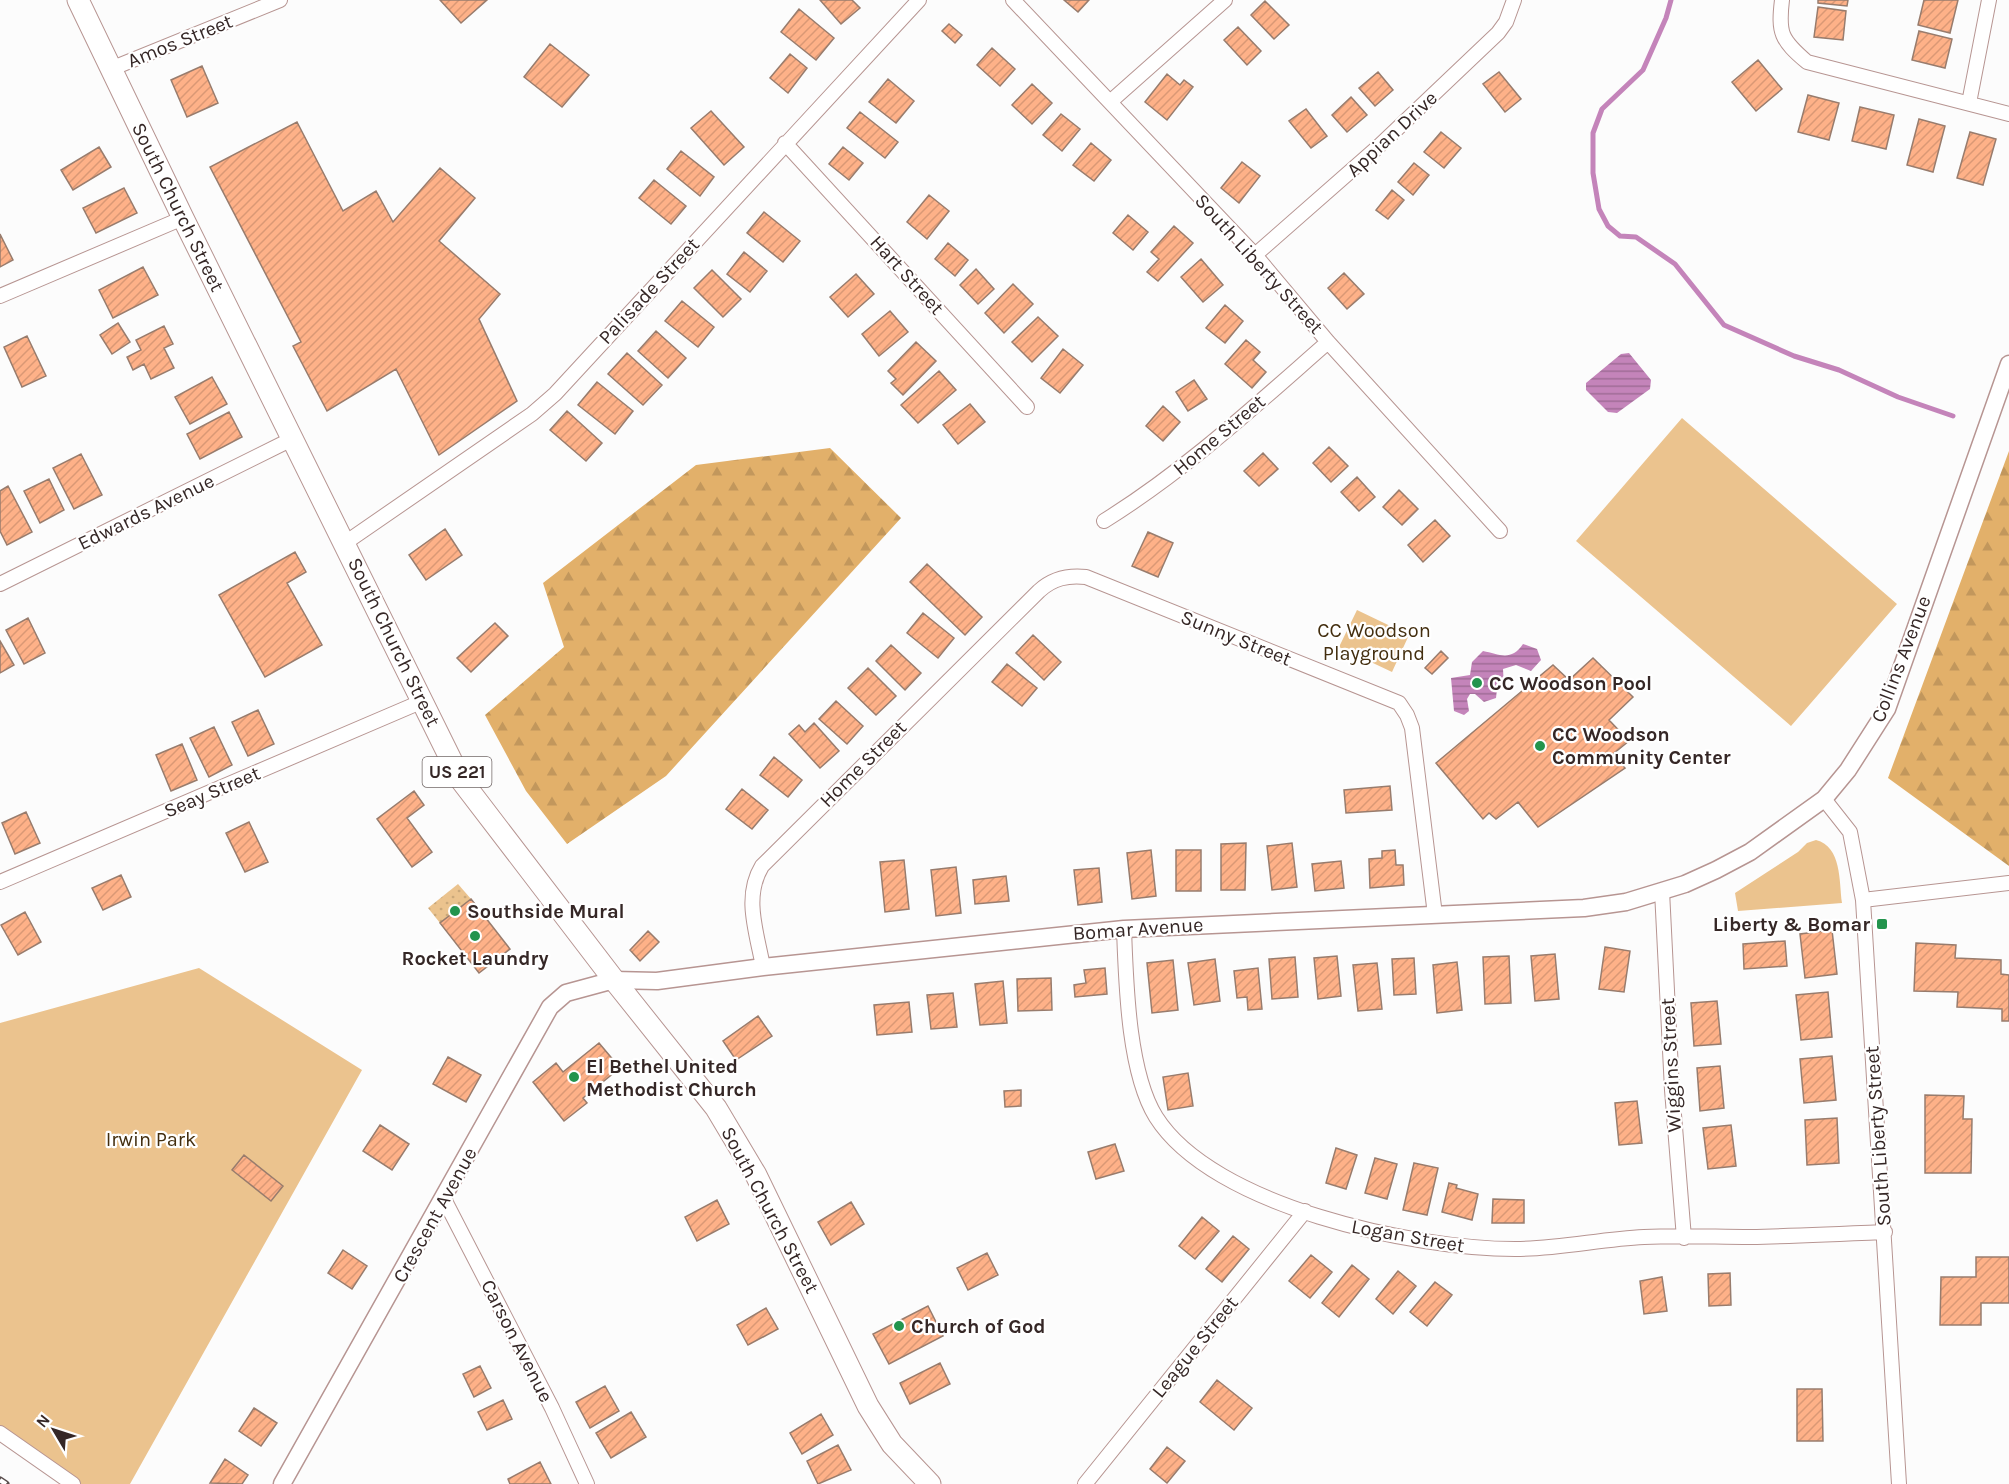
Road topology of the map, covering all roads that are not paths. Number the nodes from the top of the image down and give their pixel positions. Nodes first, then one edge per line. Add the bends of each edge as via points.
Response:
1 (78, 0) edge
2 (280, 0) edge
3 (919, 0) edge
4 (1014, 0) edge
5 (1225, 0) edge
6 (1514, 0) edge
7 (1782, 0) edge
8 (1989, 0) edge
9 (113, 68) junction
10 (1110, 102) junction
11 (1969, 103) junction
12 (2009, 114) edge
13 (785, 143) junction
14 (183, 218) junction
15 (1255, 255) junction
16 (0, 296) edge
17 (1328, 342) junction
18 (2009, 364) edge
19 (1027, 407) dead end
20 (292, 439) junction
21 (1104, 521) dead end
22 (1500, 531) dead end
23 (345, 543) junction
24 (0, 584) edge
25 (1039, 591) joint
26 (423, 701) junction
27 (1824, 799) junction
28 (0, 882) edge
29 (2009, 883) edge
30 (1662, 891) junction
31 (1863, 900) junction
32 (1435, 915) junction
33 (1124, 929) junction
34 (763, 967) junction
35 (614, 980) junction
36 (444, 1199) junction
37 (1305, 1211) junction
38 (1885, 1232) junction
39 (1684, 1238) junction
40 (0, 1433) edge
41 (927, 1483) edge
42 (73, 1484) edge
43 (282, 1484) edge
44 (587, 1484) edge
45 (1085, 1484) edge
46 (1899, 1484) edge

1 - 9 main road, South Church Street / US 221
2 - 9 street, Amos Street
3 - 13 street, Palisade Street
4 - 10 street, South Liberty Street
5 - 10 street
6 - 15 street, Appian Drive via 1498,33 1378,147
7 - 11 street via 1779,24 1789,47 1806,62
8 - 11 street
9 - 14 main road, South Church Street / US 221
10 - 15 street, South Liberty Street
11 - 12 street
13 - 19 street, Hart Street
13 - 23 street, Palisade Street via 555,394 532,414
14 - 16 street
14 - 20 main road, South Church Street / US 221
15 - 17 street, South Liberty Street
17 - 21 street, Home Street via 1149,494
17 - 22 street, South Liberty Street
18 - 27 street, Collins Avenue via 1887,709 1848,770
20 - 23 main road, South Church Street / US 221
20 - 24 street, Edwards Avenue
23 - 26 main road, South Church Street / US 221
25 - 32 street, Sunny Street via 1059,578 1086,577 1399,704 1412,728
25 - 34 street, Home Street via 762,866 753,884 752,903
26 - 28 street, Seay Street
26 - 35 main road, South Church Street / US 221 via 461,780
27 - 30 street, Collins Avenue via 1750,852
27 - 31 street, South Liberty Street via 1850,832
29 - 31 street
30 - 32 street, Bomar Avenue via 1626,902 1584,908
30 - 39 street, Wiggins Street
31 - 38 street, South Liberty Street
32 - 33 street, Bomar Avenue
33 - 34 street, Bomar Avenue
33 - 37 street, Logan Street via 1138,1069 1155,1115 1187,1153 1210,1169
34 - 35 street, Bomar Avenue via 657,981
35 - 36 street, Crescent Avenue via 566,993 550,1007
35 - 41 main road, South Church Street / US 221 via 716,1108 756,1175 868,1406 892,1443
36 - 43 street, Crescent Avenue
36 - 44 street, Carson Avenue
37 - 39 street, Logan Street via 1391,1236 1468,1247 1516,1249 1611,1239
37 - 45 street, League Street
38 - 39 street, Logan Street
38 - 46 street, South Liberty Street
40 - 42 street

